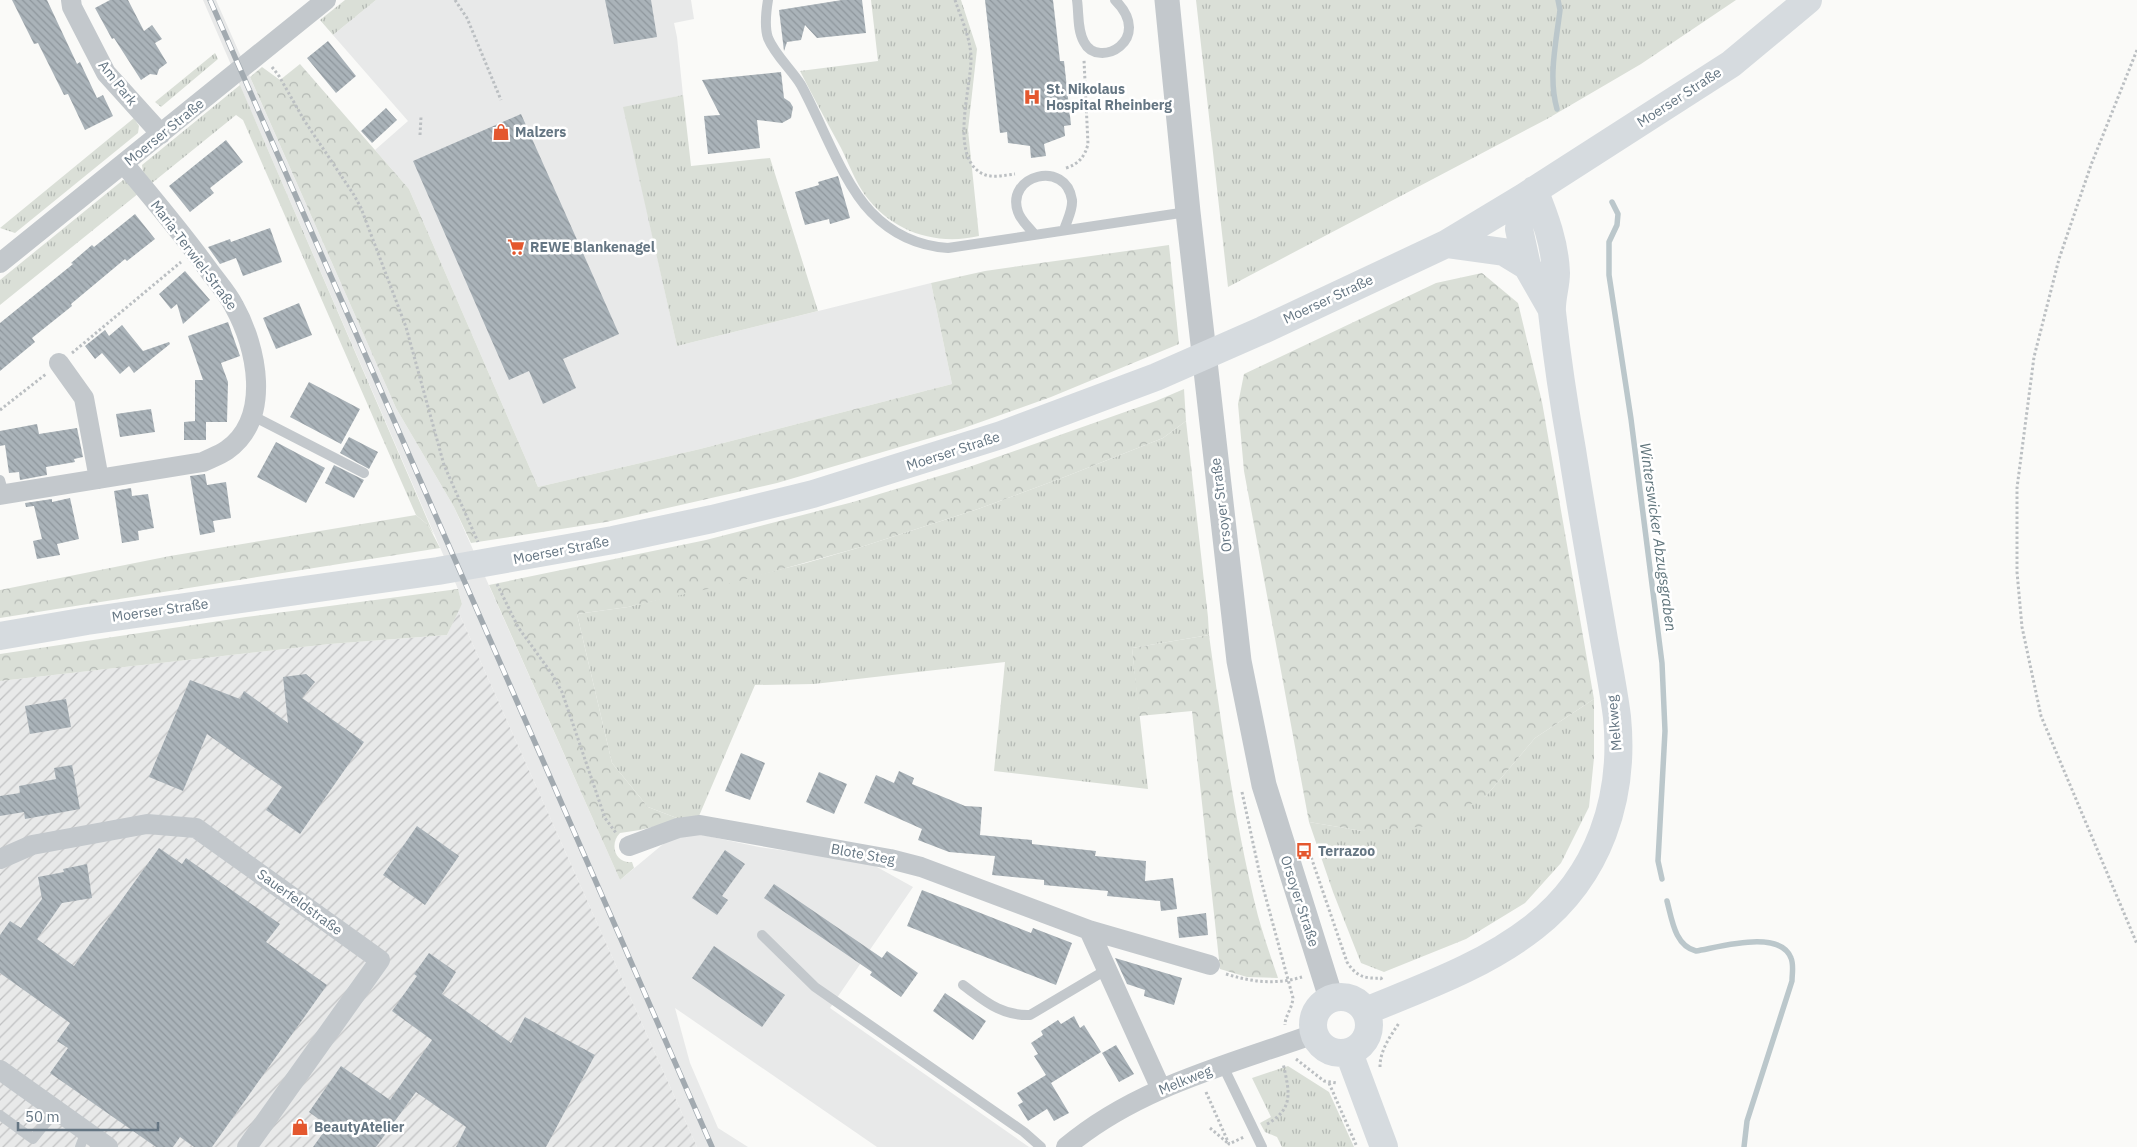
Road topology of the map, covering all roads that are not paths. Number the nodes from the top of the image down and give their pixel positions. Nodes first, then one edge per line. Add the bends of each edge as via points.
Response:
1 (71, 0) edge
2 (326, 0) edge
3 (768, 0) edge
4 (1077, 0) edge
5 (1115, 0) edge
6 (1167, 0) edge
7 (1808, 0) edge
8 (161, 134) junction
9 (124, 164) junction
10 (1529, 194) junction
11 (1188, 212) junction
12 (1064, 230) junction
13 (1034, 234) junction
14 (1446, 244) junction
15 (3, 254) edge
16 (1527, 266) junction
17 (1551, 308) junction
18 (59, 363) road end
19 (253, 416) junction
20 (364, 473) dead end
21 (99, 479) junction
22 (1, 489) edge
23 (0, 636) edge
24 (630, 846) road end
25 (0, 858) edge
26 (1089, 930) junction
27 (762, 935) dead end
28 (1210, 965) road end
29 (1106, 970) junction
30 (963, 985) dead end
31 (1331, 998) junction
32 (1366, 1011) junction
33 (1314, 1034) junction
34 (1349, 1053) junction
35 (1222, 1064) junction
36 (0, 1070) edge
37 (1161, 1089) junction
38 (56, 1110) junction
39 (0, 1115) edge
40 (83, 1139) edge
41 (1373, 1146) edge
42 (108, 1147) edge
43 (247, 1147) edge
44 (1041, 1147) edge
45 (1066, 1147) edge
46 (1262, 1147) edge

1 - 8 street, Am Park via 106,72
2 - 8 street, Moerser Straße
3 - 13 lane via 768,37 800,85 857,194 870,212 915,242 940,248 964,247
4 - 5 lane via 1083,40 1098,52 1118,49 1129,34 1127,14
6 - 11 street, Orsoyer Straße
7 - 10 main road, Moerser Straße via 1731,64
8 - 9 street, Moerser Straße
9 - 15 street, Moerser Straße
9 - 19 street, Maria-Terwiel-Straße via 234,305 247,334 255,374
10 - 14 main road, Moerser Straße
10 - 16 main road, Melkweg via 1520,229
10 - 17 main road, Melkweg via 1545,217 1552,241 1556,275
11 - 12 lane
11 - 31 street, Orsoyer Straße via 1239,661 1264,785
12 - 13 lane
12 - 13 lane via 1072,206 1068,189 1054,177 1036,176 1022,186 1016,203 1022,219
14 - 16 main road via 1504,252
14 - 23 main road, Moerser Straße via 1156,377 1001,435 813,494 517,558
16 - 17 main road, Melkweg
17 - 32 main road, Melkweg via 1617,718 1618,772 1607,825 1591,862 1566,897 1534,927 1452,975
18 - 21 street via 84,398
19 - 20 lane
19 - 21 street, Maria-Terwiel-Straße via 242,435 227,450 203,462
21 - 22 street, Maria-Terwiel-Straße
24 - 26 street, Blote Steg via 678,828 700,825 890,859 922,867
25 - 43 street, Sauerfeldstraße via 32,846 147,824 196,828 380,960
26 - 28 street, Blote Steg
26 - 29 street
27 - 44 lane via 815,987
29 - 30 lane via 1030,1015 1006,1013
29 - 37 street
31 - 32 main road via 1351,999
31 - 33 main road via 1314,1016
32 - 34 main road via 1370,1028 1368,1036 1363,1044
33 - 34 main road via 1329,1052
33 - 35 street, Melkweg
34 - 41 main road
35 - 37 street, Melkweg
35 - 46 lane
36 - 38 street
37 - 45 street, Melkweg via 1105,1117
38 - 39 lane via 33,1139
38 - 40 street
40 - 42 street

